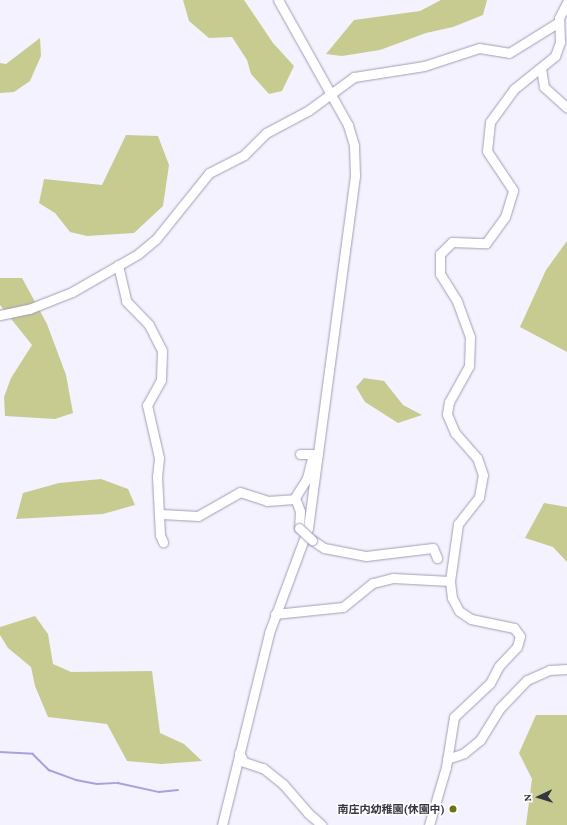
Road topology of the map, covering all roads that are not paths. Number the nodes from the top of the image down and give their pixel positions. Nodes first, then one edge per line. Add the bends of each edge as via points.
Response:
1 (278, 0) edge
2 (567, 2) edge
3 (559, 22) junction
4 (540, 68) junction
5 (330, 93) junction
6 (567, 108) edge
7 (118, 265) junction
8 (0, 315) edge
9 (300, 454) dead end
10 (316, 454) junction
11 (295, 498) junction
12 (161, 514) junction
13 (163, 542) dead end
14 (437, 558) dead end
15 (450, 581) junction
16 (275, 614) junction
17 (567, 669) edge
18 (239, 753) junction
19 (447, 759) junction
20 (222, 825) edge
21 (322, 825) edge
22 (430, 825) edge

1 - 5 street
2 - 3 street
3 - 4 street via 558,51
3 - 5 street via 509,53 479,48 424,66 360,75
4 - 6 street via 544,87
4 - 15 street via 502,103 490,122 487,137 489,155 512,188 505,217 486,243 452,242 440,254 440,274 457,301 470,337 469,366 449,402 446,414 456,433 477,458 483,475 479,497 458,524
5 - 7 street via 301,115 266,133 244,155 209,173 152,243
5 - 10 street via 351,134 356,169
7 - 8 street via 56,299
7 - 12 street via 126,301 149,325 162,351 161,380 147,405 159,458 156,476
9 - 10 street
10 - 11 street via 307,478
10 - 16 street via 305,538
11 - 12 street via 270,502 240,492 198,516
11 - 14 street, bridge via 300,511 299,528 324,548 366,556 433,548
12 - 13 street via 160,535
15 - 16 street via 433,578 386,579 367,587 352,603 343,607
15 - 19 street via 452,598 459,610 471,619 514,628 520,636 517,647 499,666 490,683 455,714
16 - 18 street
17 - 19 street via 549,670 527,680 499,709 480,740 464,754
18 - 20 street
18 - 21 street via 244,762 263,768 283,784
19 - 22 street

